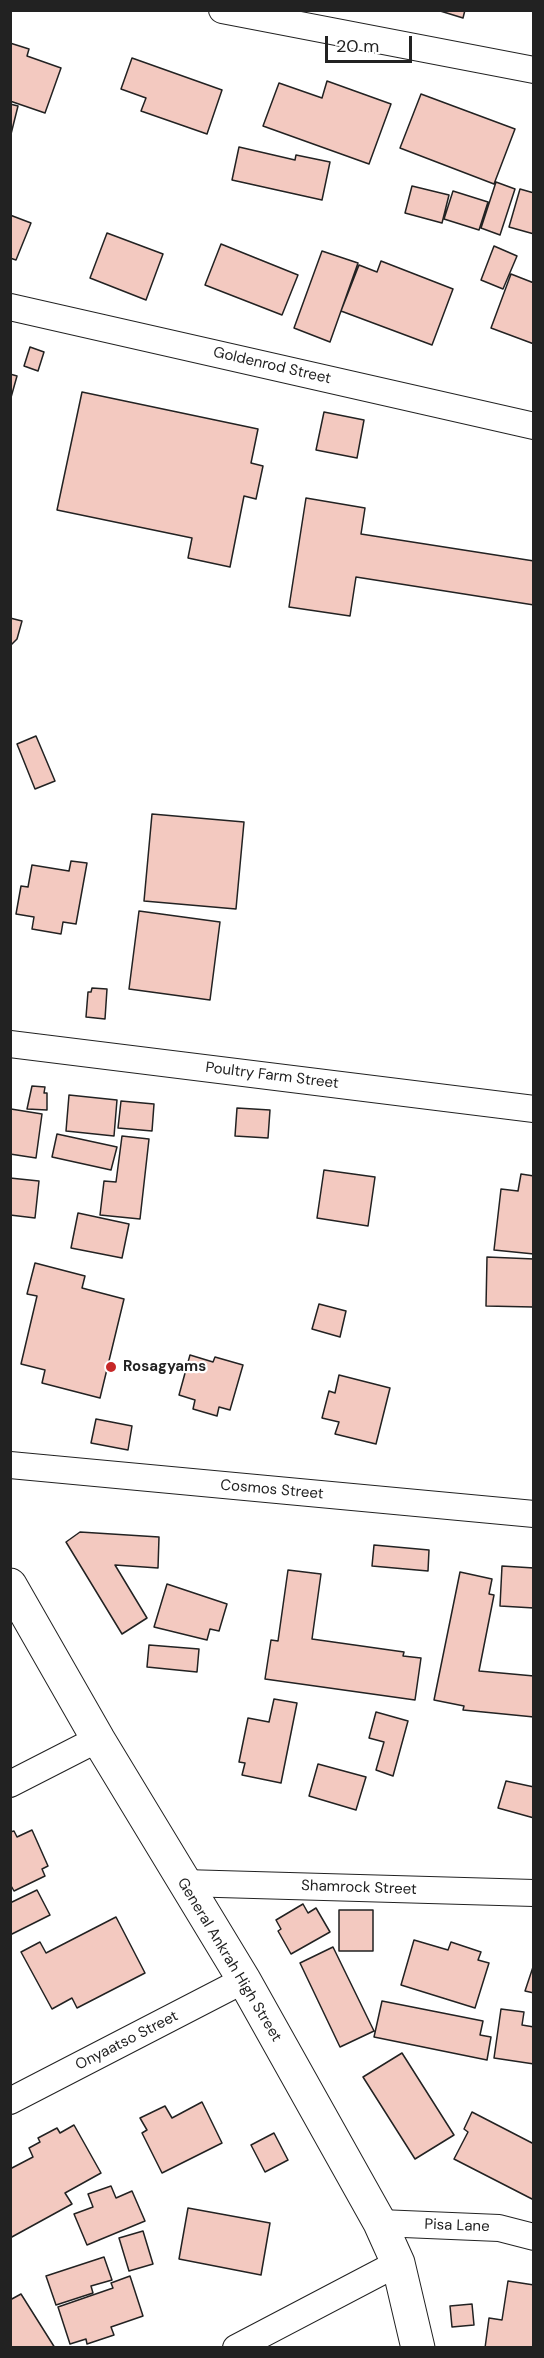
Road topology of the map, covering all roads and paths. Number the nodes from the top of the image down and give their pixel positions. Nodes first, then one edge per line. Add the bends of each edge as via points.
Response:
1 (222, 10) edge
2 (534, 70) edge
3 (10, 307) edge
4 (534, 426) edge
5 (10, 1044) edge
6 (534, 1108) edge
7 (10, 1465) edge
8 (534, 1515) edge
9 (10, 1585) edge
10 (98, 1739) junction
11 (10, 1784) edge
12 (184, 1883) junction
13 (534, 1893) edge
14 (244, 1980) junction
15 (10, 2101) edge
16 (380, 2223) junction
17 (534, 2237) edge
18 (398, 2263) junction
19 (236, 2348) edge
20 (418, 2348) edge

1 - 2 street
3 - 4 street, Goldenrod Street
5 - 6 street, Poultry Farm Street
7 - 8 street, Cosmos Street
9 - 10 main road, General Ankrah High Street
10 - 11 street
10 - 12 main road, General Ankrah High Street
12 - 13 street, Shamrock Street
12 - 14 main road, General Ankrah High Street
14 - 15 street, Onyaatso Street
14 - 16 main road, General Ankrah High Street
16 - 17 street, Pisa Lane via 499,2228
16 - 18 main road, General Ankrah High Street
18 - 19 street
18 - 20 main road, General Ankrah High Street

